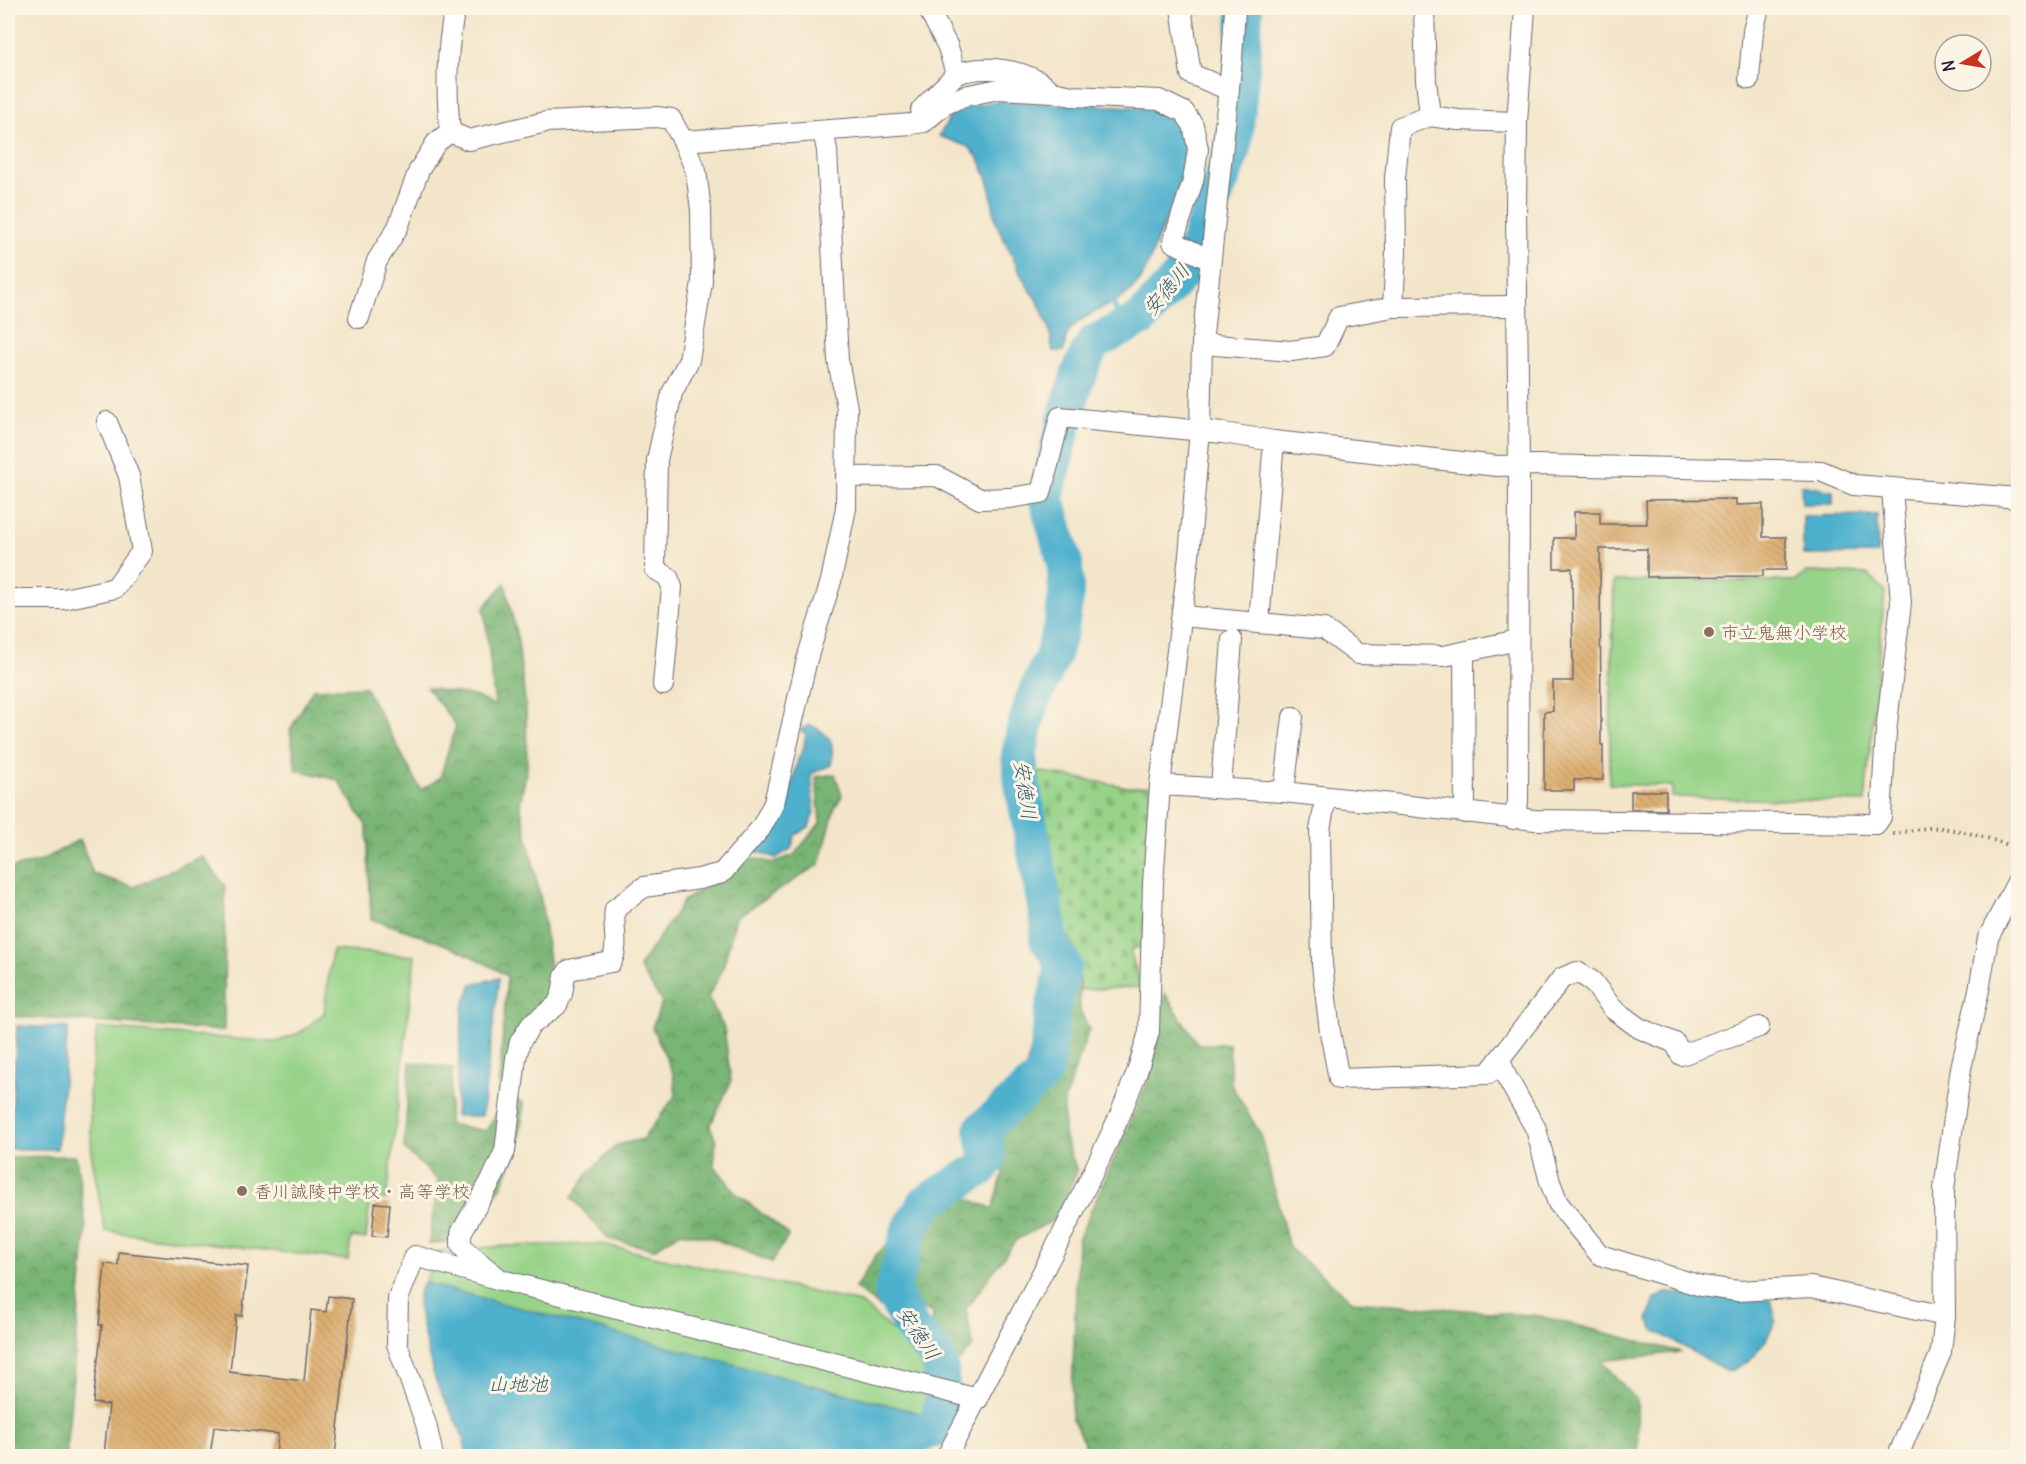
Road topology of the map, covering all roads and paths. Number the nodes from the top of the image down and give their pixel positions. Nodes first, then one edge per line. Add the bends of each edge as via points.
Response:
1 (455, 8) edge
2 (928, 8) edge
3 (1181, 8) edge
4 (1234, 8) edge
5 (1424, 8) edge
6 (1525, 8) edge
7 (1759, 8) edge
8 (956, 74) junction
9 (1749, 79) dead end
10 (1228, 90) junction
11 (1053, 92) junction
12 (1430, 116) junction
13 (1517, 122) junction
14 (910, 124) junction
15 (450, 132) junction
16 (823, 132) junction
17 (683, 141) junction
18 (1210, 260) junction
19 (1517, 306) junction
20 (1393, 307) junction
21 (359, 318) dead end
22 (1202, 344) junction
23 (107, 422) dead end
24 (1200, 430) junction
25 (1274, 441) junction
26 (1519, 466) junction
27 (846, 477) junction
28 (1892, 489) junction
29 (2019, 498) edge
30 (8, 599) edge
31 (1182, 616) junction
32 (1259, 623) junction
33 (1232, 640) dead end
34 (1518, 640) junction
35 (1464, 659) dead end
36 (663, 685) dead end
37 (1293, 717) dead end
38 (1160, 785) junction
39 (1221, 787) junction
40 (1284, 792) junction
41 (1326, 797) junction
42 (1464, 813) junction
43 (1513, 819) junction
44 (1876, 824) junction
45 (2019, 848) edge
46 (2019, 880) edge
47 (1759, 1027) dead end
48 (1500, 1059) junction
49 (501, 1280) junction
50 (1945, 1316) junction
51 (978, 1399) junction
52 (433, 1456) edge
53 (947, 1456) edge
54 (1898, 1456) edge

1 - 15 street via 448,44 446,94
2 - 8 street via 948,47
3 - 10 street via 1191,74
4 - 10 street
5 - 12 street
6 - 13 street
7 - 9 street
8 - 11 street via 1007,70 1042,82
8 - 14 street
10 - 18 street
11 - 14 street via 999,89 964,96 944,105 924,122
11 - 18 street via 1159,100 1184,112 1193,125 1198,148 1193,181 1173,242
12 - 13 street
12 - 20 street via 1400,127 1395,178
13 - 19 street
14 - 16 street
15 - 17 street via 469,140 546,122 657,117 671,119
15 - 21 street via 436,143 419,170 398,227 376,261
16 - 17 street
16 - 27 street via 838,360 846,408
17 - 36 street via 696,171 702,282 689,360 672,393 657,459 655,569 668,577 672,587
18 - 22 street
19 - 20 street
19 - 26 street
20 - 22 street via 1339,317 1325,346 1291,351
22 - 24 street
23 - 30 street via 129,476 142,551 115,588 64,599
24 - 25 street
24 - 27 street via 1060,417 1041,493 1010,498 981,499 938,476
24 - 31 street
25 - 26 street
25 - 32 street
26 - 28 street via 1821,471 1854,485
26 - 34 street
27 - 49 street via 846,507 831,581 807,659 774,803 761,828 722,873 644,886 615,909 616,954 611,962 569,970 557,1005 531,1024 520,1042 505,1151 461,1233 461,1245
28 - 29 street
28 - 44 street via 1901,603 1881,817
31 - 32 street
31 - 38 street
32 - 34 street via 1324,629 1358,654 1444,656
33 - 39 street
34 - 43 street via 1518,802
35 - 42 street
37 - 40 street
38 - 39 street
38 - 51 street via 1149,1032 1120,1115
39 - 40 street
40 - 41 street
41 - 42 street
41 - 48 street via 1320,830 1322,964 1340,1079 1488,1074
42 - 43 street
43 - 44 street
44 - 45 path via 1885,836 1939,828
46 - 50 street via 1988,938 1960,1068 1944,1188
47 - 48 street via 1681,1055 1675,1043 1639,1028 1613,1009 1592,981 1577,972 1562,978
48 - 50 street via 1536,1129 1558,1203 1600,1255 1701,1286 1738,1292 1811,1287
49 - 51 street
49 - 52 street via 415,1256 398,1299 397,1344 426,1424
50 - 54 street via 1941,1352
51 - 53 street

